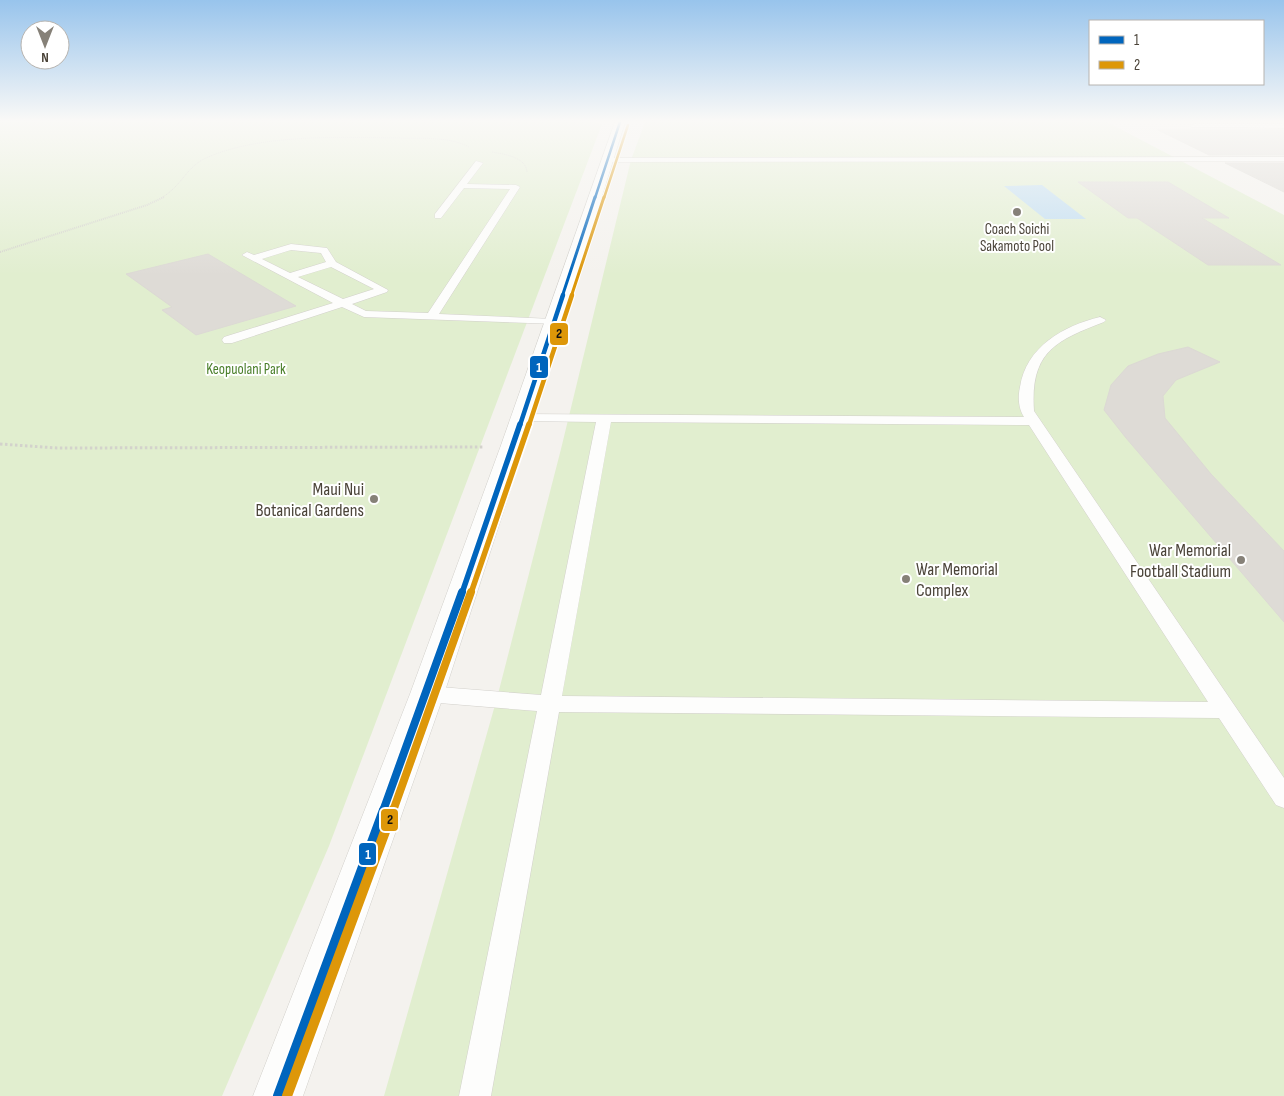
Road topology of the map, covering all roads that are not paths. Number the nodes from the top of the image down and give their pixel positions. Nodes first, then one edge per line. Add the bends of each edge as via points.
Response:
1 (471, 173) edge
2 (602, 173) edge
3 (461, 186) junction
4 (438, 216) dead end
5 (332, 264) junction
6 (289, 276) junction
7 (343, 304) junction
8 (431, 317) junction
9 (1100, 320) dead end
10 (553, 322) junction
11 (228, 340) dead end
12 (522, 417) junction
13 (604, 419) junction
14 (1032, 421) junction
15 (426, 694) junction
16 (549, 704) junction
17 (1225, 710) junction
18 (1284, 798) edge
19 (278, 1096) edge
20 (475, 1096) edge

1 - 3 lane
2 - 10 street
3 - 4 lane
3 - 8 lane via 516,187
5 - 6 lane
5 - 6 lane via 324,250 292,247 250,256
5 - 7 lane via 383,290
6 - 7 lane
7 - 8 lane via 364,314
7 - 11 lane
8 - 10 lane
9 - 14 lane via 1060,337 1034,361 1024,392
10 - 12 street
12 - 13 lane
12 - 15 street
13 - 14 lane
13 - 16 lane
14 - 17 lane
15 - 16 lane
15 - 19 street
16 - 17 lane
16 - 20 lane
17 - 18 lane

